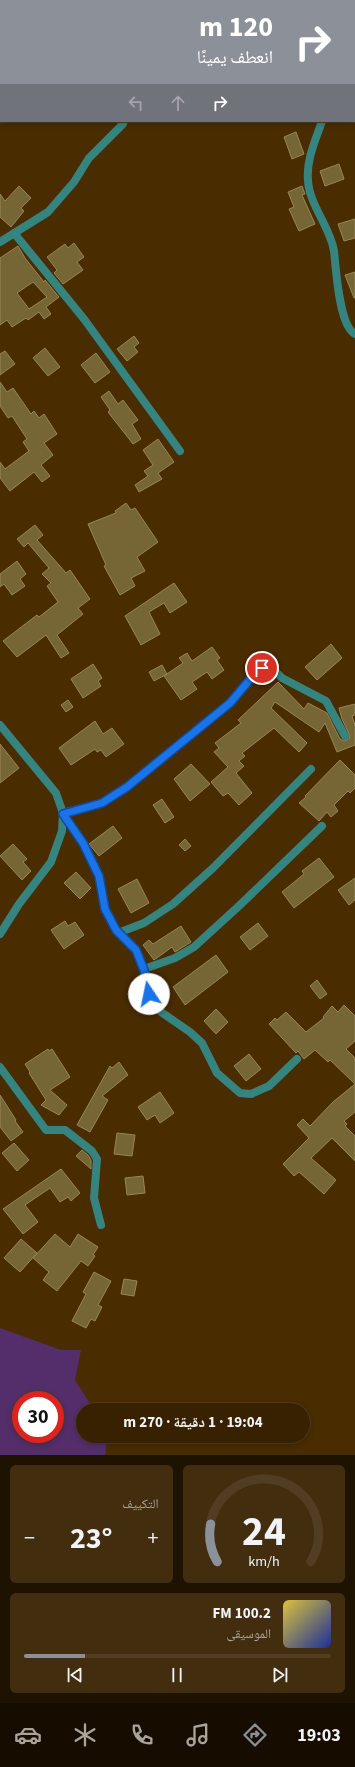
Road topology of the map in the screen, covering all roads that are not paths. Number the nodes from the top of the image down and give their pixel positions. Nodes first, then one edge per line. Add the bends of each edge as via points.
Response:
1 (124, 122) edge
2 (322, 122) edge
3 (14, 233) junction
4 (0, 242) edge
5 (355, 334) edge
6 (180, 451) dead end
7 (0, 725) edge
8 (345, 736) dead end
9 (311, 769) dead end
10 (63, 814) junction
11 (322, 826) dead end
12 (118, 933) junction
13 (0, 934) edge
14 (144, 970) junction
15 (297, 1059) dead end
16 (0, 1067) edge
17 (101, 1225) dead end

1 - 3 street via 89,158 74,182 48,212
2 - 5 street via 311,153 308,180 314,203 332,240 342,308 347,324
3 - 4 street
3 - 6 street via 84,320
7 - 10 street via 56,793
8 - 10 street via 326,701 282,678 275,671 262,668 230,703 127,787 102,803
9 - 12 street via 213,868 173,904 144,923
10 - 12 street via 83,843 99,876 105,909
10 - 13 street via 62,831 51,862
11 - 14 street via 194,947 175,958
12 - 14 street via 136,950
14 - 15 street via 149,994 161,1012 202,1043 217,1074 240,1092 251,1094 270,1086
16 - 17 street via 46,1130 65,1130 92,1151 97,1159 94,1198

